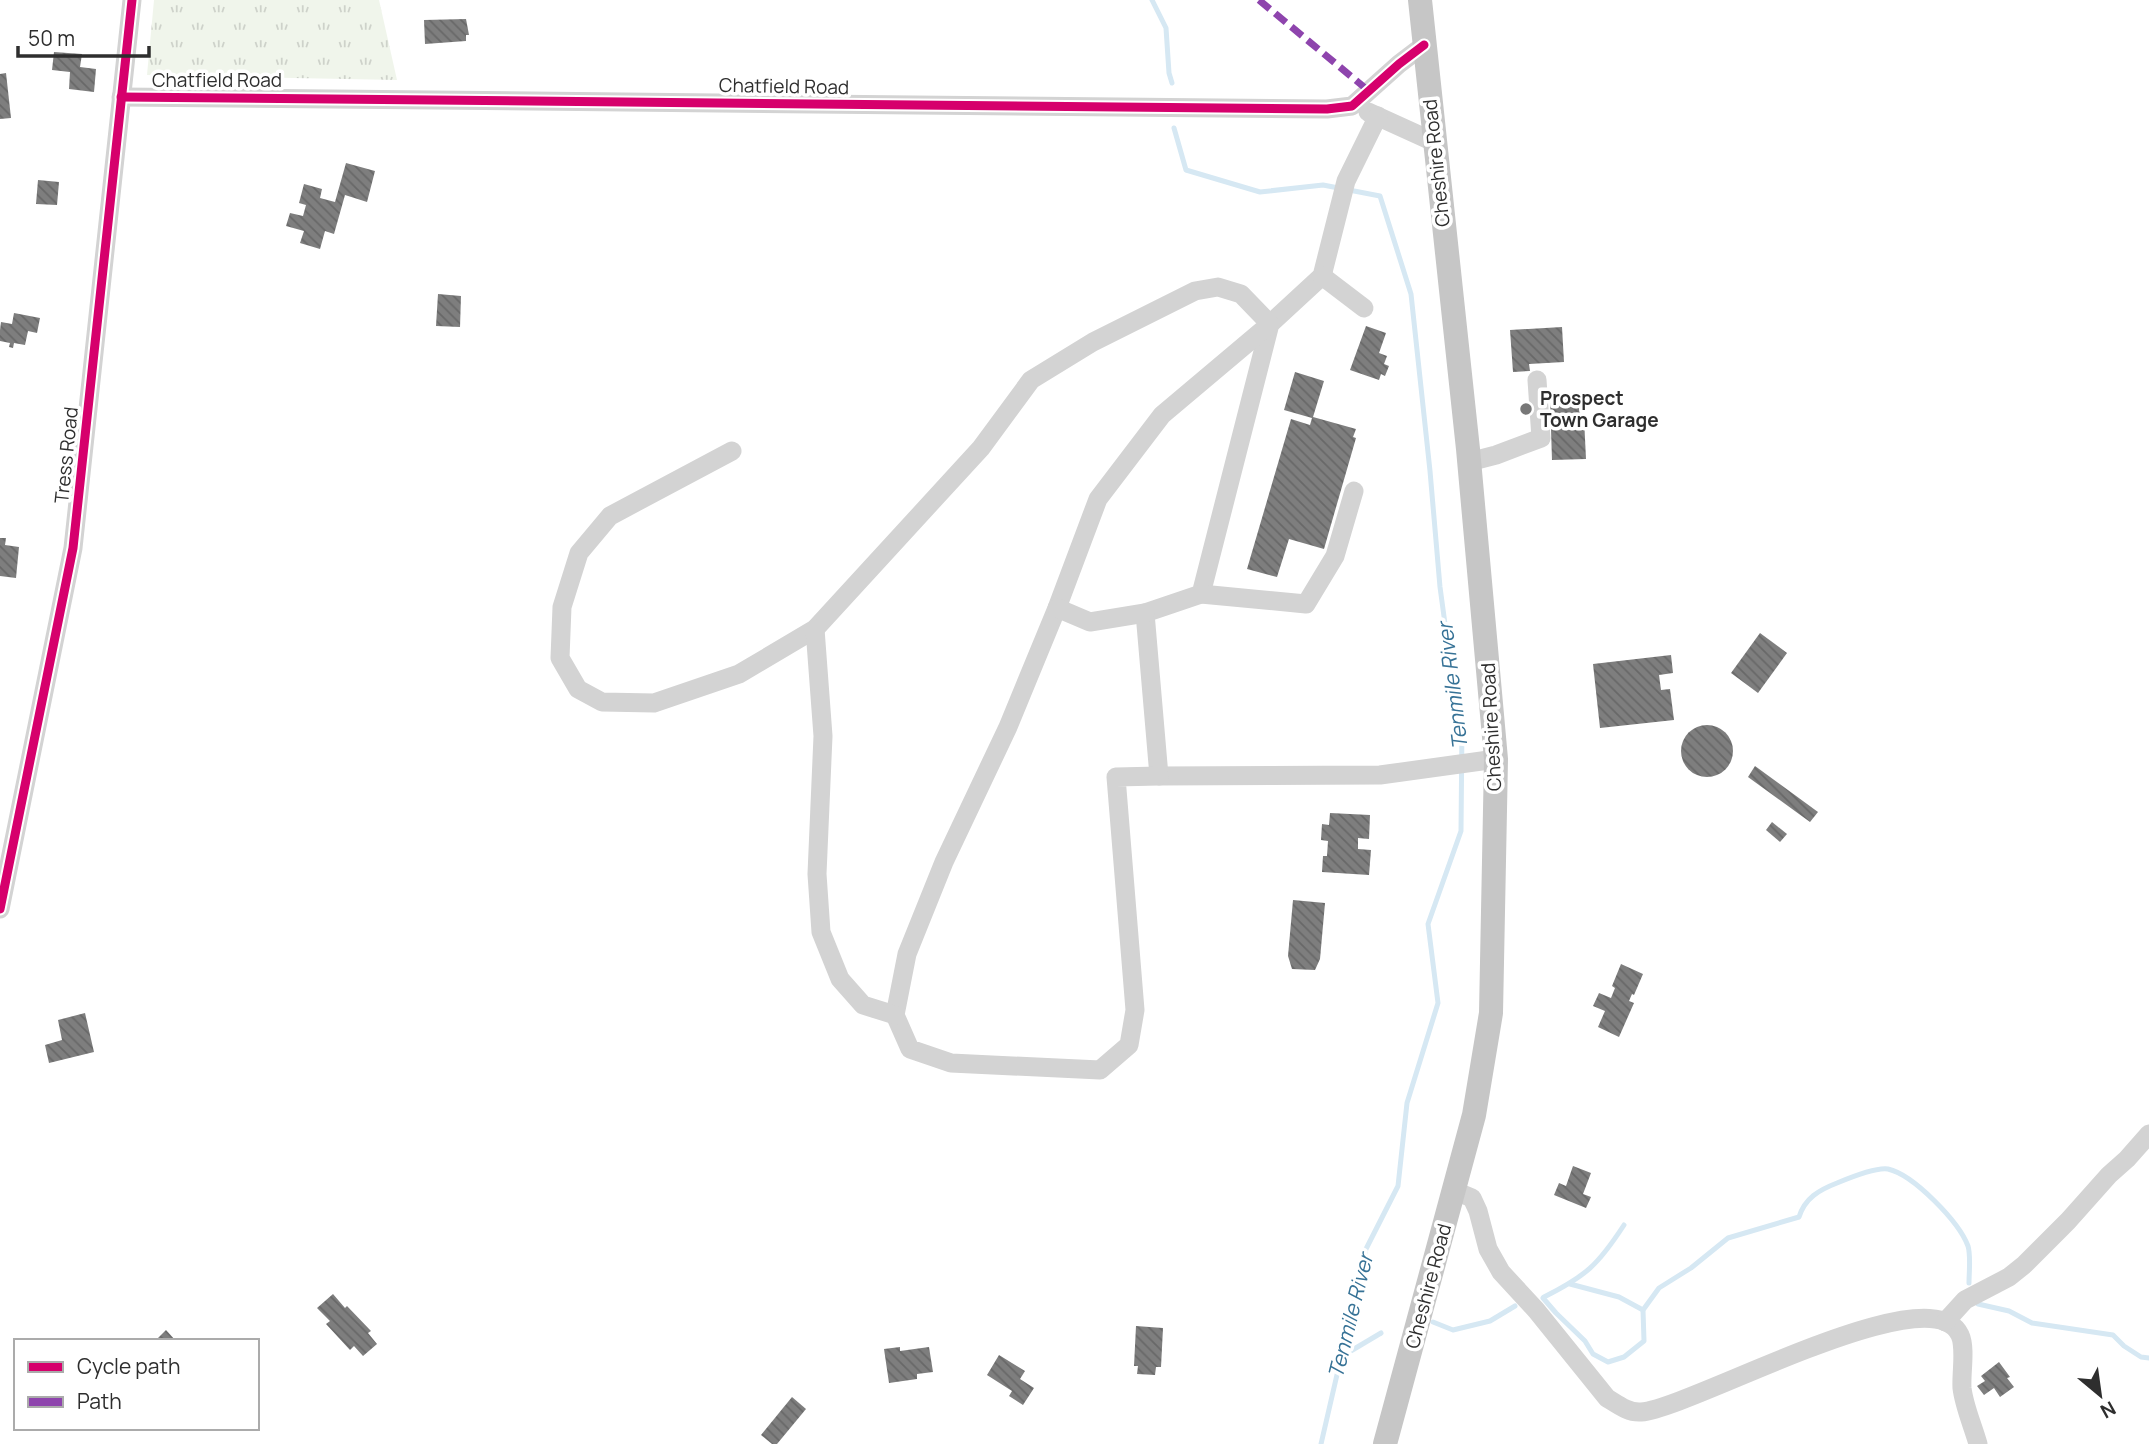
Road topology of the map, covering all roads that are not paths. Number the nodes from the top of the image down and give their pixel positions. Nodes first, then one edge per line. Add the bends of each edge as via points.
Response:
1 (132, 0) edge
2 (1420, 0) edge
3 (1424, 45) junction
4 (121, 97) junction
5 (1352, 106) junction
6 (1378, 116) junction
7 (1434, 142) junction
8 (1322, 276) junction
9 (1364, 307) dead end
10 (1270, 324) junction
11 (1537, 380) dead end
12 (732, 450) dead end
13 (1469, 462) junction
14 (1354, 491) dead end
15 (1201, 594) junction
16 (1057, 608) junction
17 (1145, 613) junction
18 (815, 629) junction
19 (1485, 760) junction
20 (1159, 776) junction
21 (0, 909) edge
22 (895, 1015) junction
23 (2149, 1134) edge
24 (1455, 1191) junction
25 (1945, 1322) junction
26 (1385, 1444) edge
27 (1978, 1444) edge

1 - 4 street, Tress Road
2 - 3 main road, Cheshire Road
3 - 5 street
3 - 7 main road, Cheshire Road
4 - 5 street, Chatfield Road
4 - 21 street, Tress Road via 73,548
5 - 6 street, Chatfield Road
6 - 7 street, Chatfield Road
6 - 8 street via 1346,181
7 - 13 main road, Cheshire Road
8 - 9 street
8 - 10 street
10 - 15 street
10 - 16 street via 1162,415 1098,499
10 - 18 street via 1241,294 1218,288 1195,291 1093,342 1031,380 981,448
11 - 13 street via 1541,438
12 - 18 street via 610,516 579,553 562,607 560,658 578,689 602,702 654,703 739,674
13 - 19 main road, Cheshire Road
14 - 15 street via 1335,556 1306,604
15 - 17 street
16 - 17 street via 1090,622
16 - 22 street via 907,954
17 - 20 street
18 - 22 street via 823,736 817,874 821,932 840,979 863,1006
19 - 20 street via 1380,775
19 - 24 main road, Cheshire Road via 1491,1013 1474,1115
20 - 22 street via 1116,778 1135,1010 1129,1045 1100,1070 951,1063 910,1049
23 - 25 street via 2024,1265 1965,1300
24 - 25 street via 1472,1198 1500,1272 1607,1398 1637,1412 1689,1398 1865,1328 1925,1318
24 - 26 main road, Cheshire Road
25 - 27 street via 1960,1335 1962,1391

